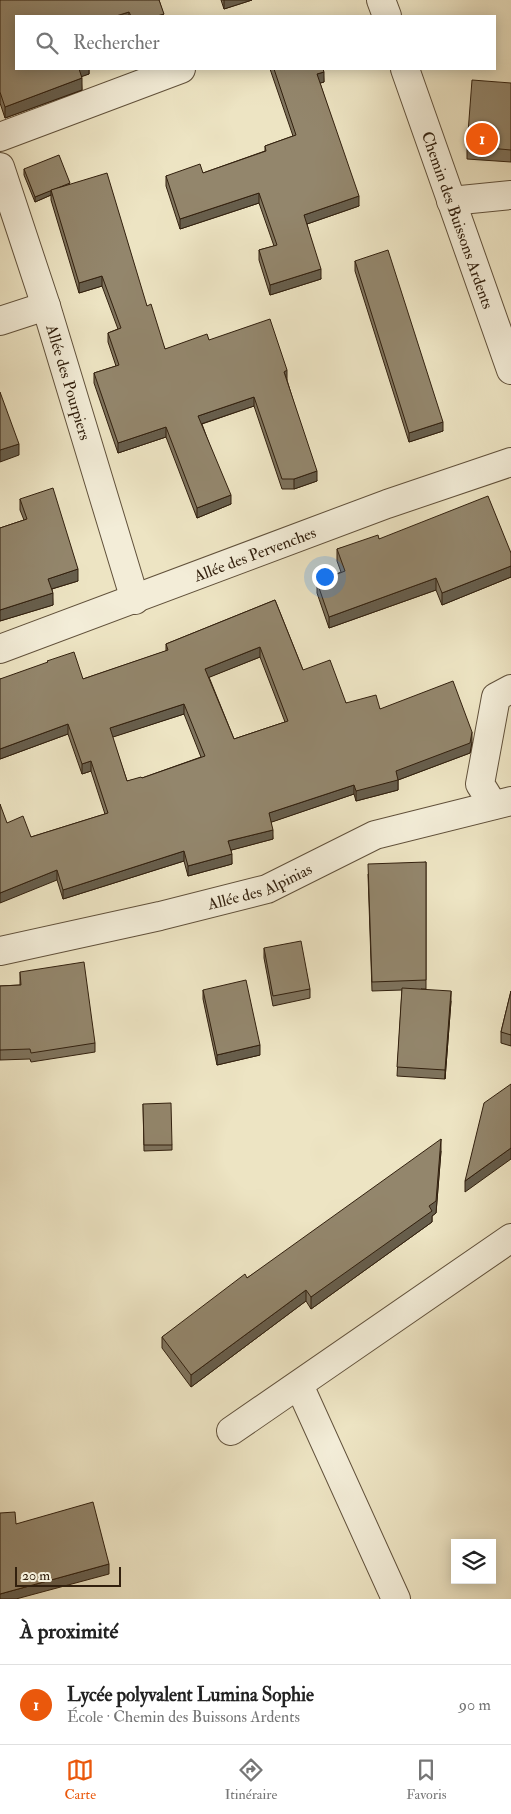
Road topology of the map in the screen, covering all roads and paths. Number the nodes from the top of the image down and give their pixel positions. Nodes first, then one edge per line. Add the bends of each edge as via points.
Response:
1 (381, 0) edge
2 (387, 15) edge
3 (178, 70) edge
4 (405, 70) edge
5 (0, 137) edge
6 (0, 167) edge
7 (511, 195) edge
8 (451, 201) junction
9 (46, 306) junction
10 (0, 321) edge
11 (511, 370) edge
12 (511, 462) edge
13 (135, 600) junction
14 (0, 649) edge
15 (511, 689) edge
16 (502, 803) edge
17 (0, 951) edge
18 (511, 1238) edge
19 (299, 1385) junction
20 (231, 1432) dead end
21 (396, 1599) edge

1 - 2 street
3 - 5 street
4 - 8 street, Chemin des Buissons Ardents
6 - 9 street, Allée des Pourpiers
7 - 8 street
8 - 11 street, Chemin des Buissons Ardents
9 - 10 street
9 - 13 street, Allée des Pourpiers
12 - 13 street, Allée des Pervenches via 386,504
13 - 14 street, Allée des Pervenches
15 - 16 street via 496,697 480,784
16 - 17 street, Allée des Alpinias via 375,835 267,889
18 - 19 street
19 - 20 street
19 - 21 street

